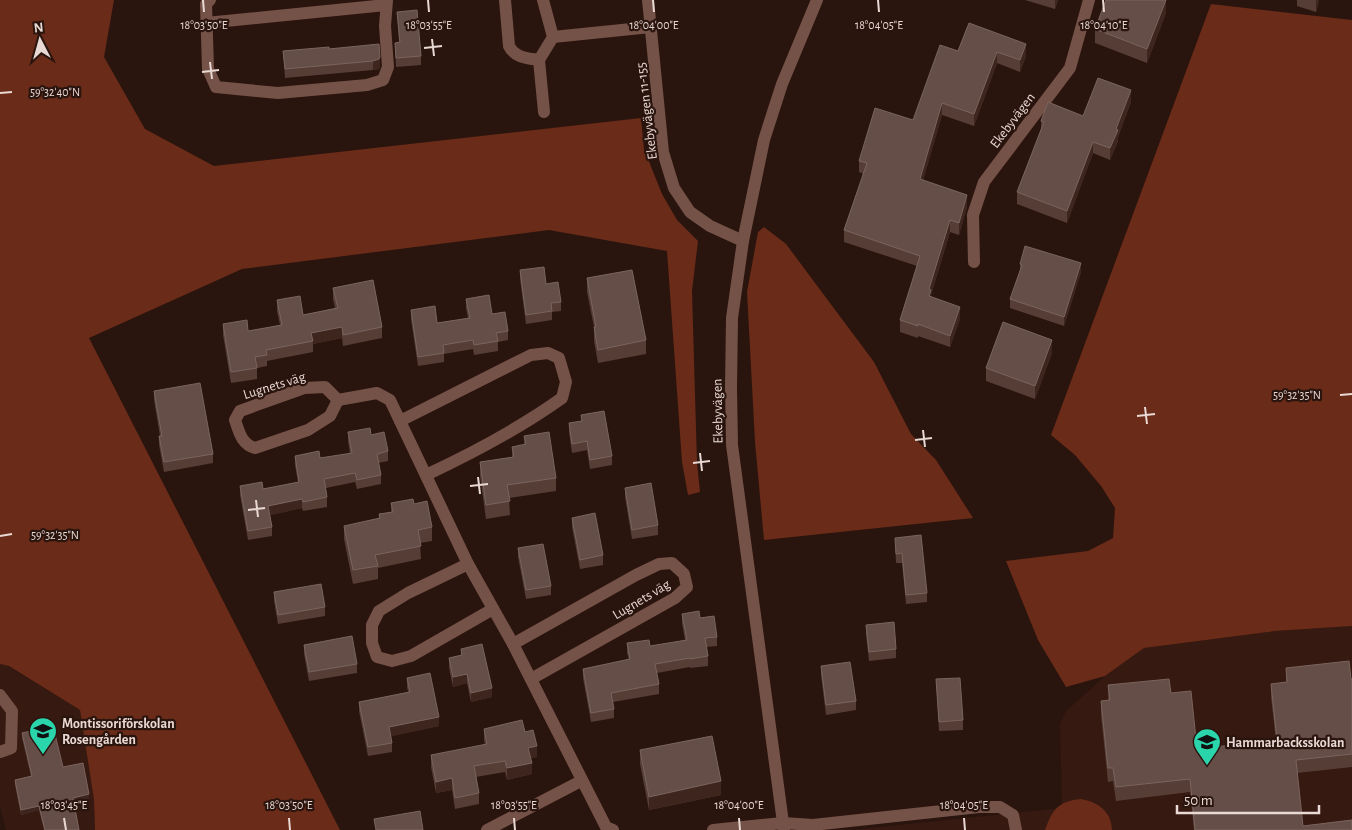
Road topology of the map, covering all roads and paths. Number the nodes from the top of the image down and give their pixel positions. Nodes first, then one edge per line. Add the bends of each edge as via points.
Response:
1 (210, 0) edge
2 (505, 0) edge
3 (543, 0) edge
4 (648, 0) edge
5 (817, 0) edge
6 (1089, 0) edge
7 (387, 2) edge
8 (206, 23) junction
9 (651, 28) junction
10 (553, 38) junction
11 (539, 60) junction
12 (544, 112) dead end
13 (743, 241) junction
14 (974, 262) dead end
15 (338, 400) junction
16 (400, 421) junction
17 (426, 475) junction
18 (468, 564) junction
19 (493, 609) junction
20 (513, 644) junction
21 (531, 679) junction
22 (0, 695) edge
23 (0, 752) edge
24 (581, 781) junction
25 (784, 826) edge
26 (839, 826) edge
27 (606, 829) edge
28 (486, 830) edge
29 (713, 830) edge
30 (1016, 830) edge

1 - 8 street via 206,4
2 - 11 street via 508,46 519,57
3 - 10 street
4 - 9 street, Ekebyvägen 11-155
5 - 13 street, Ekebyvägen via 782,84 764,140
6 - 14 street, Ekebyvägen via 1070,68 984,182 973,215
7 - 8 street
7 - 8 street via 388,67 383,80 367,85 278,93 216,87 208,69
9 - 10 street
9 - 13 street, Ekebyvägen 11-155 via 663,152 674,188 690,212 710,226
10 - 11 street
11 - 12 street
13 - 25 street, Ekebyvägen via 732,318 732,445
15 - 15 street, Lugnets väg via 330,416 308,430 261,447 250,447 240,435 236,420 240,411 304,388 325,387
15 - 16 street via 376,393 390,400
16 - 17 street
16 - 17 street via 531,355 548,353 559,358 566,382 562,398 532,418
17 - 18 street
18 - 19 street
18 - 19 street via 408,593 380,611 372,625 372,643 377,657 392,661 411,656
19 - 20 street
20 - 21 street
20 - 21 street, Lugnets väg via 658,564 672,563 684,574 687,587 676,598
21 - 24 street
22 - 23 street via 12,711 11,748
24 - 27 street
24 - 28 street
25 - 26 street
25 - 29 street
26 - 30 street via 1000,807 1013,815

